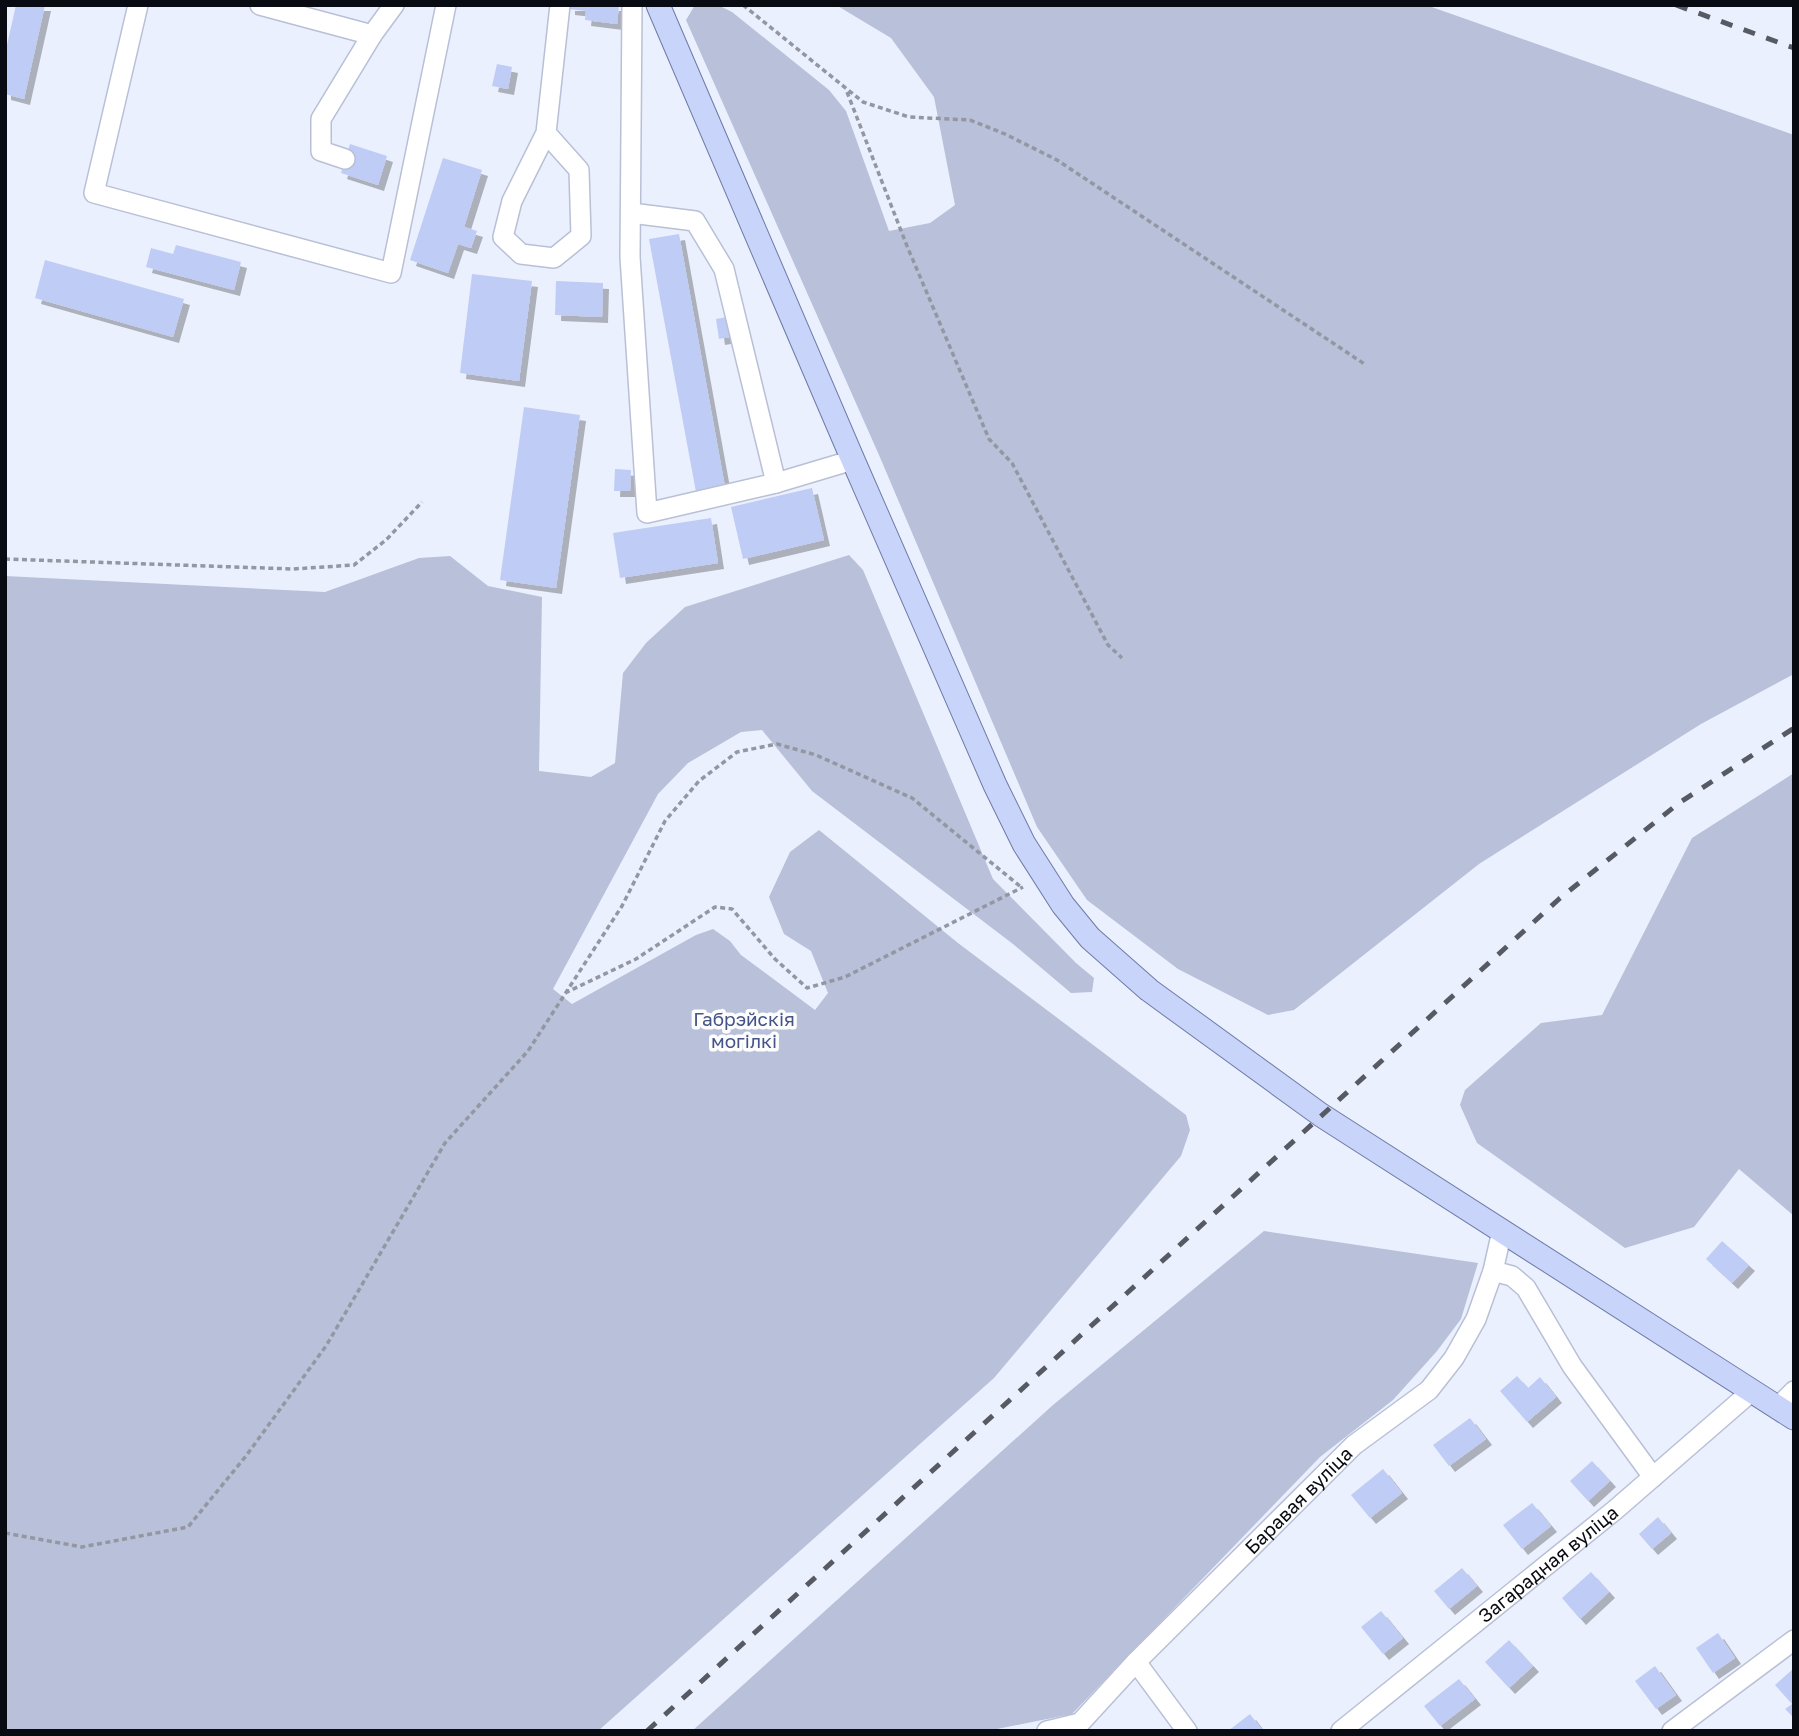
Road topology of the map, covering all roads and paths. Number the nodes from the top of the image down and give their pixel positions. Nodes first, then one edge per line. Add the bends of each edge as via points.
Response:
1 (138, 5) edge
2 (260, 5) edge
3 (394, 5) edge
4 (446, 5) edge
5 (560, 5) edge
6 (632, 5) edge
7 (658, 5) edge
8 (743, 5) edge
9 (372, 35) junction
10 (847, 90) junction
11 (546, 133) junction
12 (345, 159) dead end
13 (631, 213) junction
14 (1366, 365) dead end
15 (853, 460) junction
16 (776, 483) junction
17 (422, 502) dead end
18 (5, 559) edge
19 (1122, 658) dead end
20 (1044, 878) junction
21 (1021, 887) junction
22 (565, 993) junction
23 (1502, 1231) junction
24 (1493, 1271) junction
25 (1752, 1391) junction
26 (1794, 1391) edge
27 (1786, 1413) edge
28 (1653, 1477) junction
29 (5, 1533) edge
30 (1794, 1640) edge
31 (1136, 1662) junction
32 (1047, 1731) edge
33 (1186, 1731) edge
34 (1341, 1731) edge
35 (1672, 1731) edge

1 - 4 street via 94,193 391,273
2 - 9 street
3 - 9 street
5 - 11 street
6 - 13 street
7 - 15 main road
8 - 10 path
9 - 12 street via 321,119 321,151
10 - 14 path via 863,102 909,117 970,120 1056,160
10 - 19 path via 989,439 1012,463 1108,645
11 - 11 street via 512,201 503,237 521,254 554,258 581,236 579,170
13 - 16 street via 695,220 724,270
13 - 16 street via 647,513
15 - 16 street
15 - 20 main road via 995,785
17 - 18 path via 354,565 293,569
20 - 21 path
20 - 23 main road via 1090,938 1149,990 1321,1115
21 - 22 path via 845,976 807,988 732,909 715,907 636,959
21 - 22 path via 912,798 816,755 777,744 737,752 699,781 665,821 622,906
22 - 29 path via 528,1051 445,1143 326,1346 188,1527 82,1547
23 - 24 street, Баравая вуліца
23 - 25 main road
24 - 28 street via 1512,1276 1526,1288 1572,1366
24 - 31 street, Баравая вуліца via 1476,1319 1429,1390 1354,1445
25 - 27 main road
25 - 28 street, Загарадная вуліца
26 - 27 street
28 - 34 street, Загарадная вуліца
30 - 35 street
31 - 32 street, Баравая вуліца via 1080,1723
31 - 33 street

